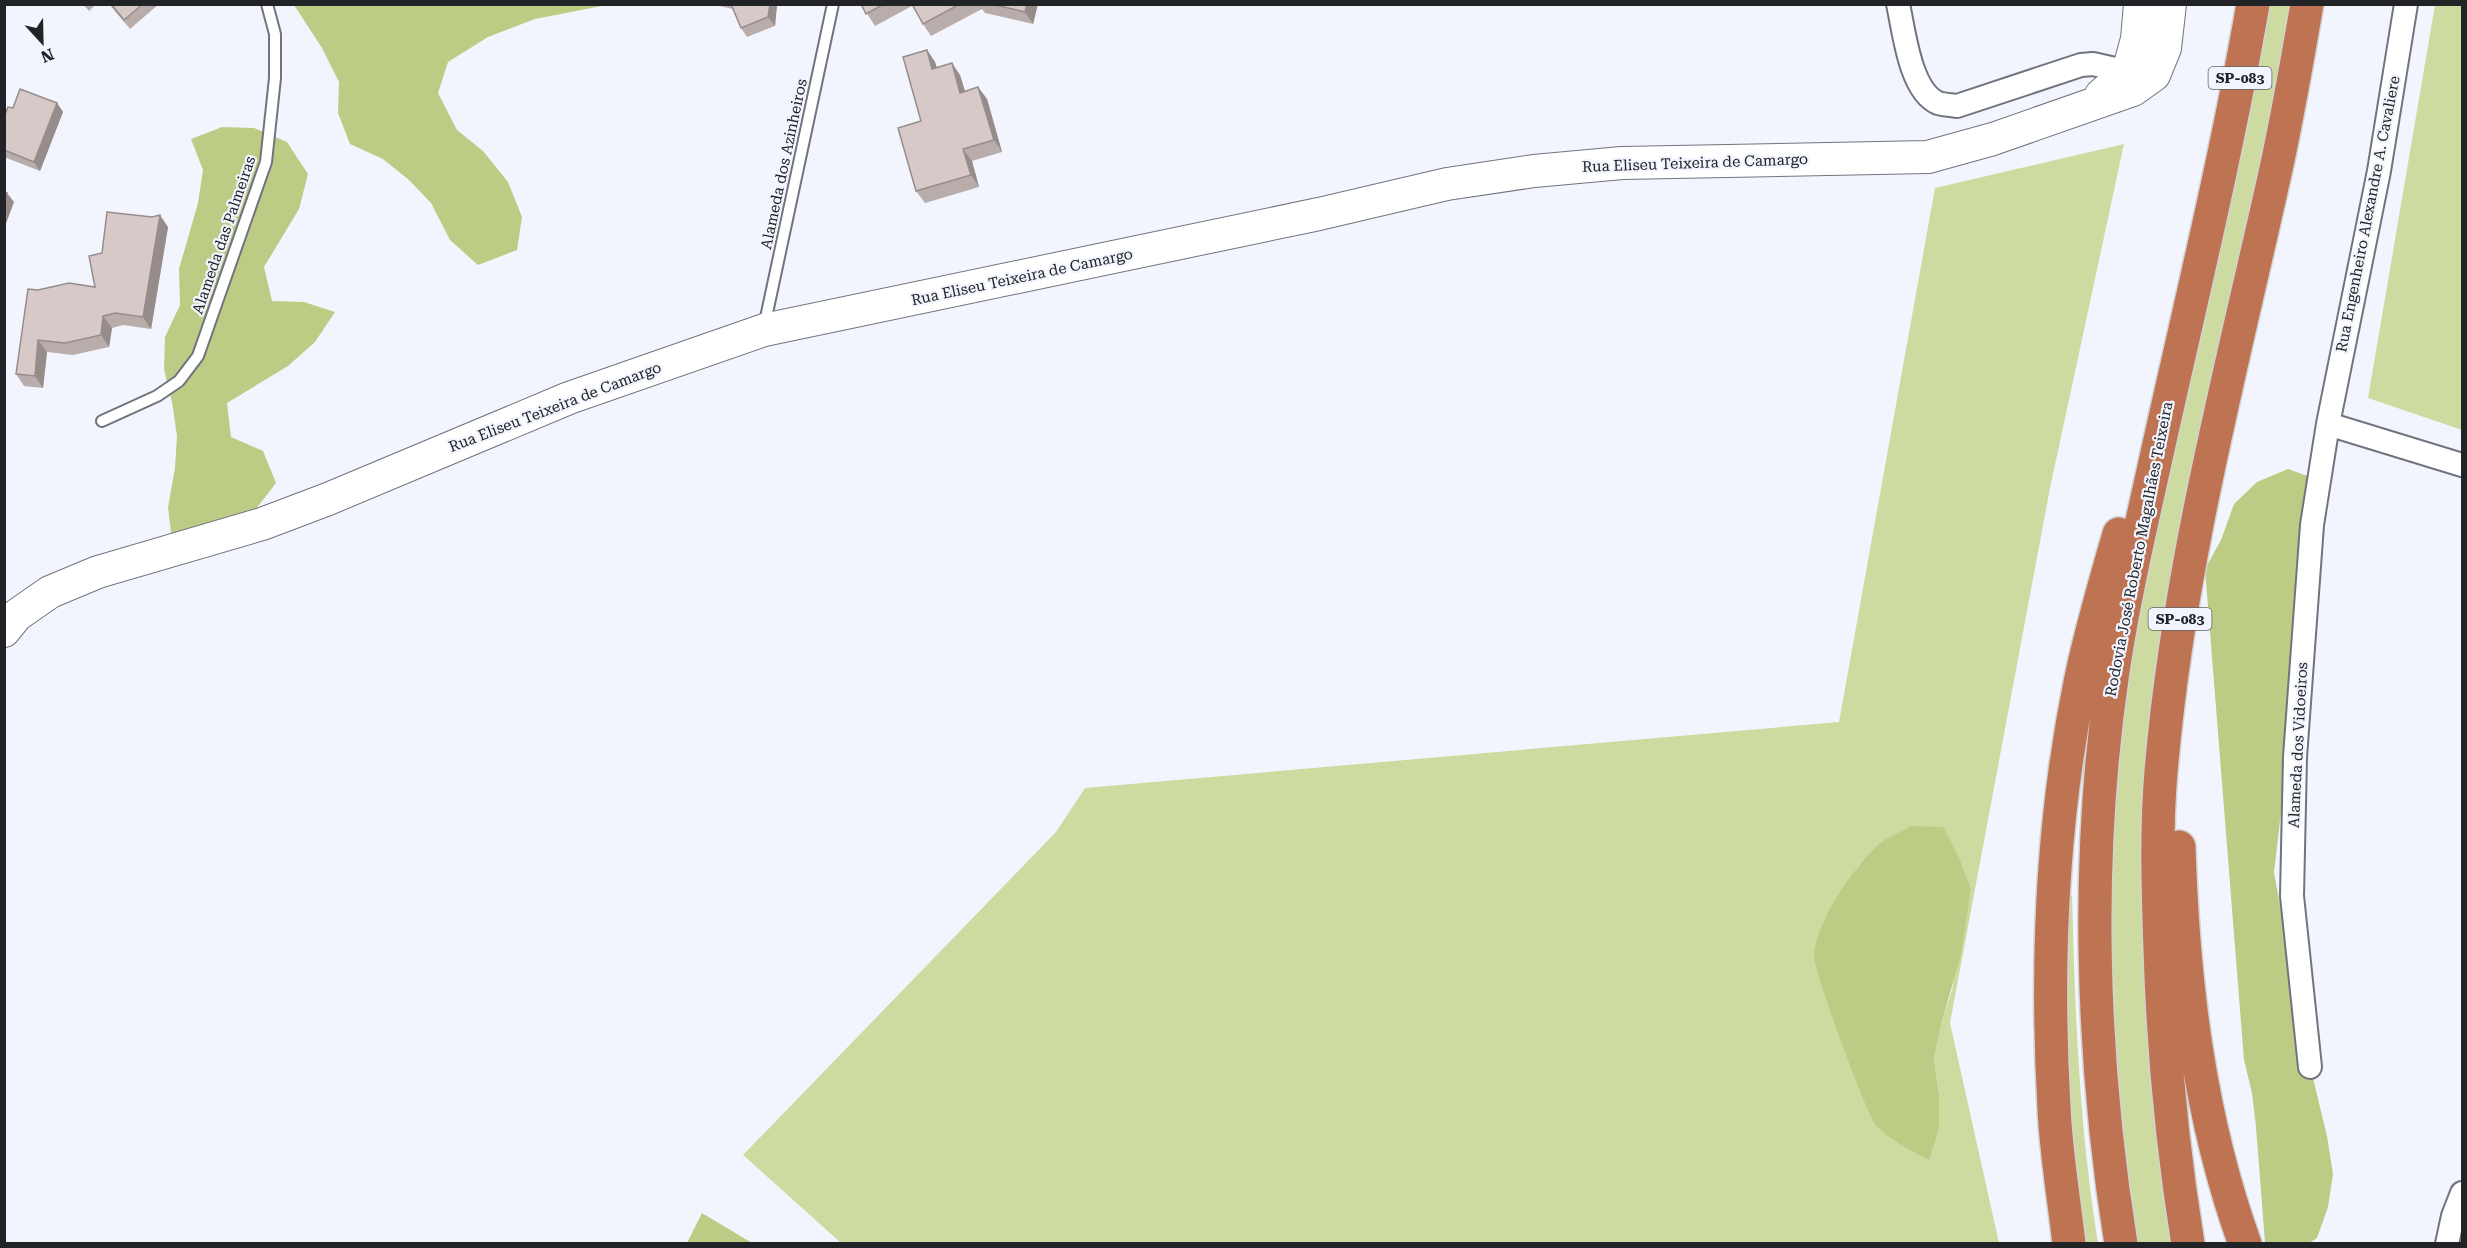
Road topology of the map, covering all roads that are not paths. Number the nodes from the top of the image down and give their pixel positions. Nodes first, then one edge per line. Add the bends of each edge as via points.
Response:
1 (267, 4) edge
2 (833, 4) edge
3 (1898, 4) edge
4 (2140, 4) edge
5 (2170, 4) edge
6 (2253, 4) edge
7 (2307, 4) edge
8 (2406, 4) edge
9 (2128, 72) junction
10 (2088, 105) junction
11 (2224, 150) junction
12 (764, 330) junction
13 (102, 421) dead end
14 (2328, 424) junction
15 (2463, 465) edge
16 (2197, 528) junction
17 (4, 631) edge
18 (2310, 1067) dead end
19 (2463, 1193) edge
20 (2069, 1244) edge
21 (2121, 1244) edge
22 (2188, 1244) edge
23 (2245, 1244) edge
24 (2447, 1244) edge

1 - 13 lane, Alameda das Palmeiras via 275,34 275,78 266,162 198,356 179,381
2 - 12 lane, Alameda dos Azinheiros
3 - 9 street via 1912,68 1924,91 1938,103 1957,106 2081,65
4 - 9 street via 2137,39
5 - 10 street, Rua Eliseu Teixeira de Camargo via 2165,48 2154,75 2133,90
6 - 11 highway, Rodovia José Roberto Magalhães Teixeira / SP-083
7 - 16 highway, SP-083 via 2275,175 2224,389
8 - 14 street, Rua Engenheiro Alexandre A. Cavaliere via 2379,171
9 - 10 street
10 - 12 street, Rua Eliseu Teixeira de Camargo via 1928,157 1622,163 1447,184
11 - 20 highway via 2098,609 2069,750 2055,895 2051,1041 2054,1110
11 - 21 highway, Rodovia José Roberto Magalhães Teixeira / SP-083 via 2141,528 2113,670 2104,744 2095,892 2096,965 2112,1184
12 - 17 street, Rua Eliseu Teixeira de Camargo via 569,398 262,524 172,546 98,572 50,592 17,615
14 - 15 street
14 - 18 street, Alameda dos Vidoeiros via 2312,525 2295,757 2292,896
16 - 22 highway, SP-083 via 2167,712 2158,843 2163,1029 2176,1170
16 - 23 highway via 2179,804 2184,939 2197,1053 2208,1108
19 - 24 street

